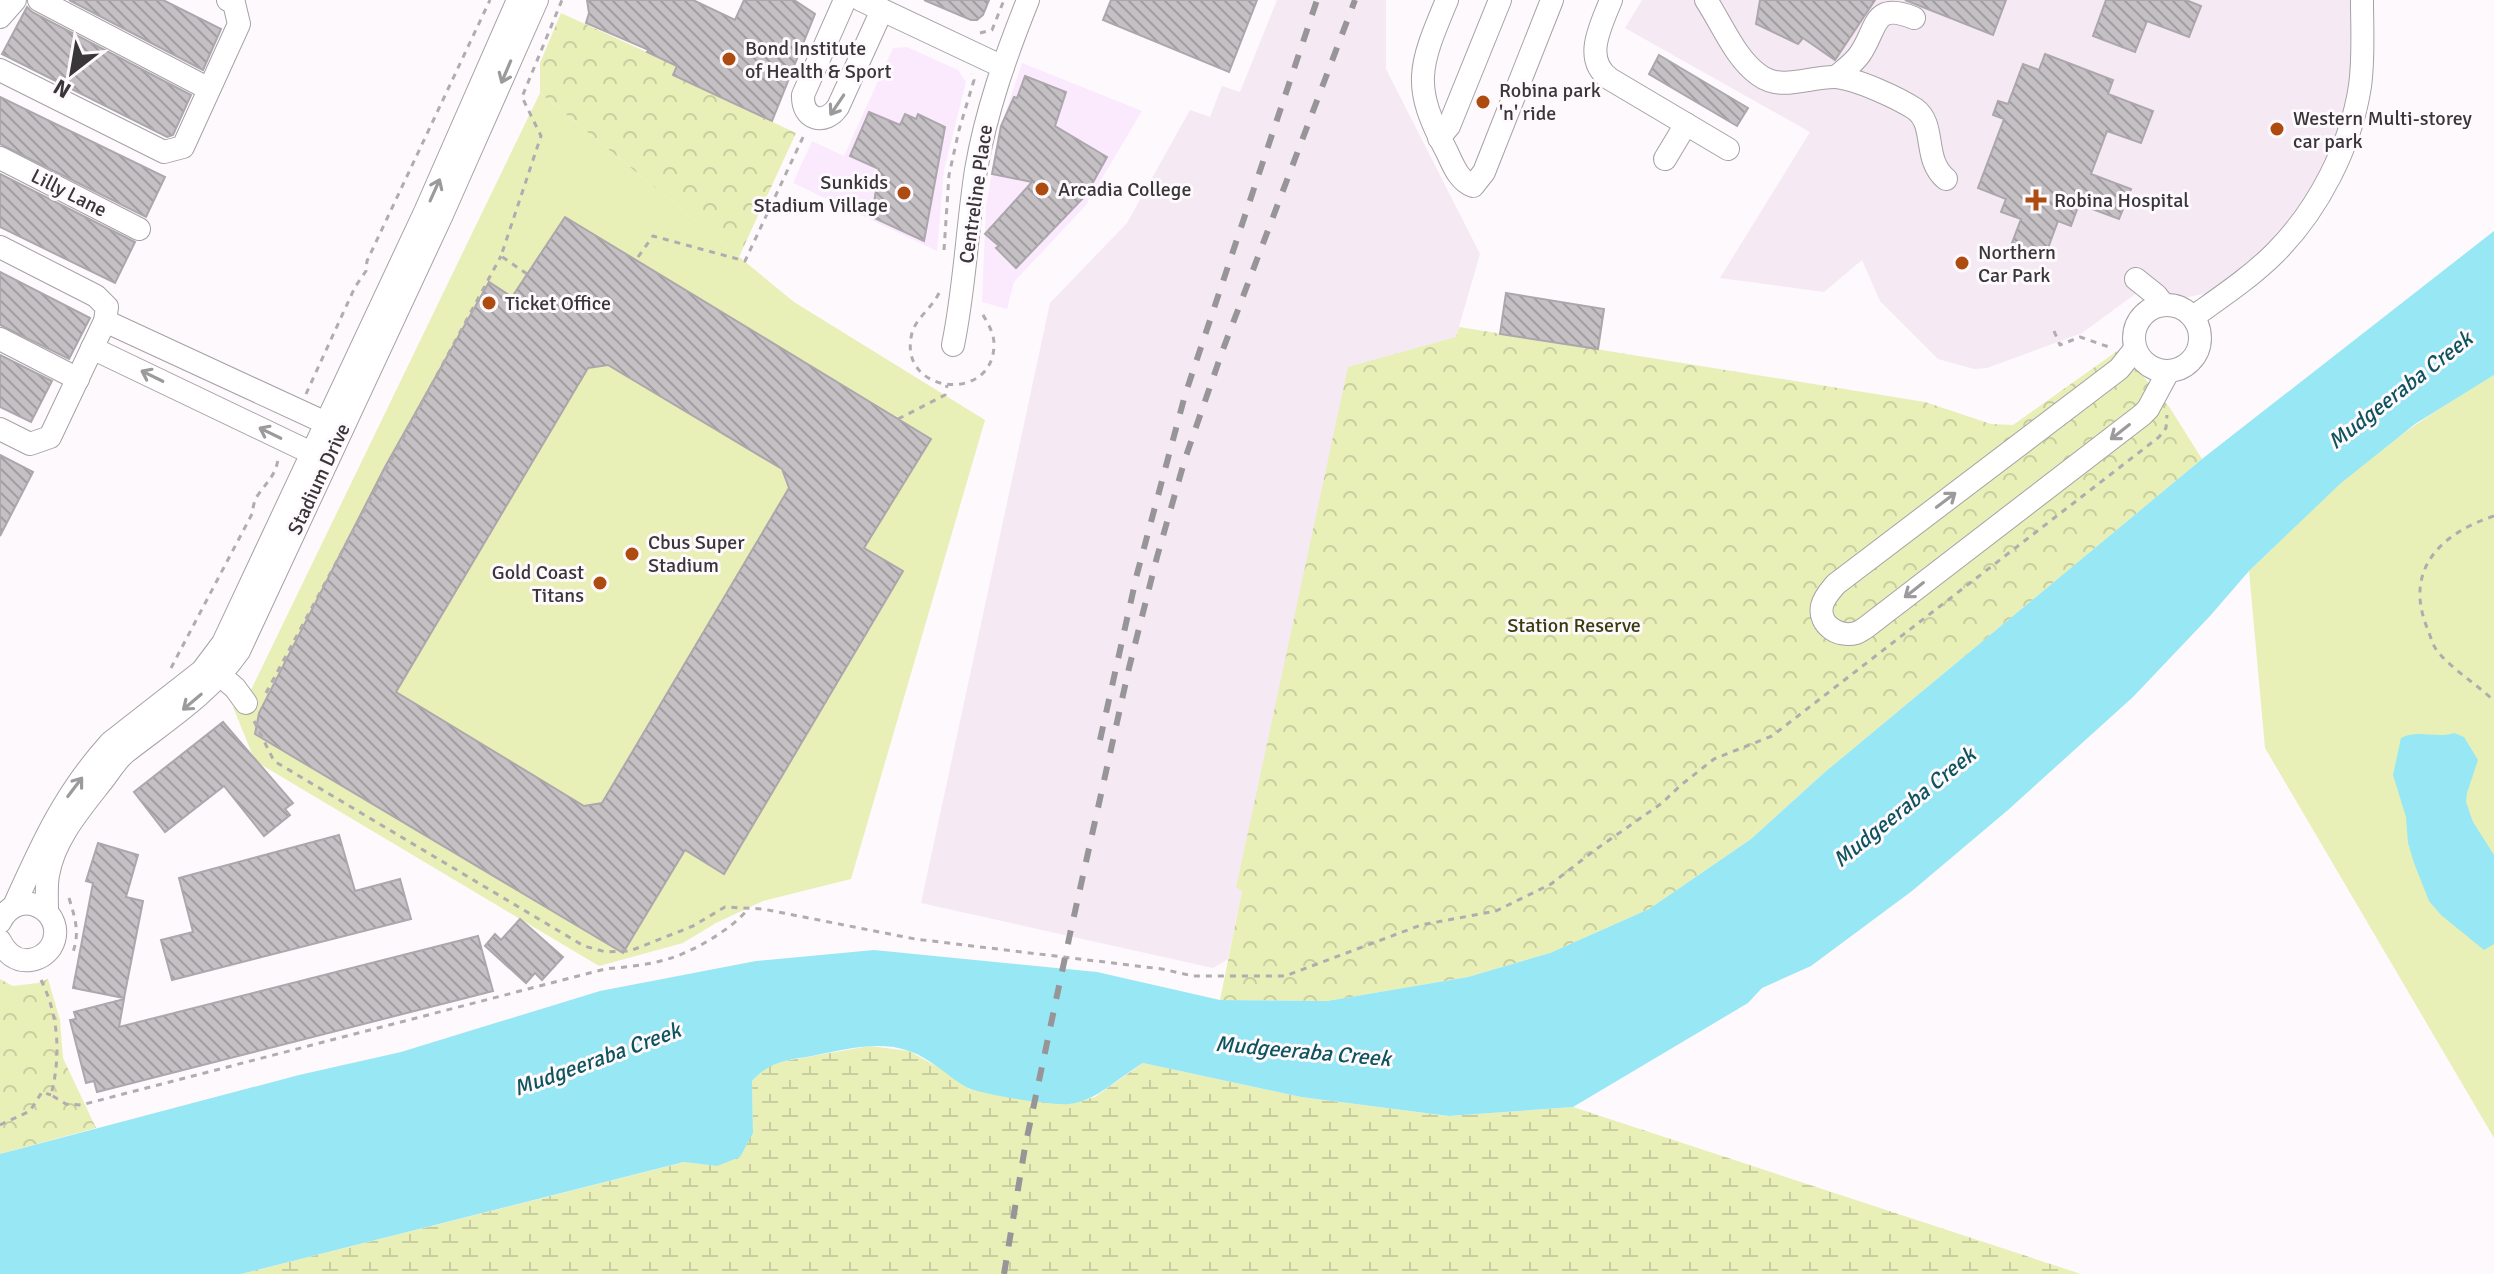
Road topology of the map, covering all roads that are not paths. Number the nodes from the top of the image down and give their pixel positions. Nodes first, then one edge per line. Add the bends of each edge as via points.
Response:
1 (15, 0) edge
2 (39, 0) edge
3 (228, 0) edge
4 (518, 0) edge
5 (537, 0) edge
6 (845, 0) edge
7 (861, 0) edge
8 (1028, 0) edge
9 (1447, 0) edge
10 (1500, 0) edge
11 (1552, 0) edge
12 (1611, 0) edge
13 (2362, 0) edge
14 (1710, 2) edge
15 (882, 10) junction
16 (0, 17) edge
17 (1914, 18) dead end
18 (1003, 67) junction
19 (0, 70) edge
20 (1836, 77) junction
21 (209, 89) junction
22 (1686, 124) junction
23 (1929, 136) dead end
24 (1439, 138) junction
25 (1728, 149) dead end
26 (0, 158) edge
27 (1665, 159) dead end
28 (139, 229) dead end
29 (0, 247) edge
30 (2164, 305) junction
31 (2141, 317) junction
32 (2193, 317) junction
33 (105, 321) junction
34 (0, 339) edge
35 (953, 345) dead end
36 (92, 348) junction
37 (2131, 356) junction
38 (2168, 372) junction
39 (224, 376) junction
40 (78, 379) junction
41 (212, 405) junction
42 (328, 424) junction
43 (0, 429) edge
44 (320, 457) junction
45 (214, 670) junction
46 (249, 710) road end
47 (47, 911) junction
48 (7, 914) edge
49 (0, 941) edge

1 - 16 street
2 - 21 street
3 - 21 street via 234,3 239,24
42 -> 4 street, Stadium Drive
5 -> 44 street, Stadium Drive via 441,217
15 -> 6 street via 834,114 818,118 804,110 804,90
7 - 15 street
8 - 18 street, Centreline Place
9 - 24 street via 1423,68 1422,88
10 - 24 street via 1449,126
11 - 24 street via 1477,184 1464,180
12 - 22 street via 1594,51 1599,68
13 - 32 street via 2360,85 2347,136 2328,179 2275,253
14 - 20 street via 1743,58 1762,77 1790,83
15 - 18 street
17 - 20 street via 1884,12 1859,55
18 - 35 street, Centreline Place via 976,169
19 - 21 street via 164,152 183,147
20 - 23 street via 1915,110
22 - 25 street
22 - 27 street
26 - 28 street, Lilly Lane
29 - 33 street via 96,296 107,307
30 - 31 street
30 - 31 street via 2136,279
30 - 32 street via 2182,308
31 - 37 street
32 - 38 street via 2201,335 2196,356
33 - 36 street
33 - 39 street
34 - 40 street
36 - 40 street
41 -> 36 street
37 - 38 street
38 -> 37 street via 2142,415 1873,622 1848,634 1825,623 1822,606 1836,584
39 - 41 street
39 - 42 street
40 - 43 street via 50,437 30,444
44 -> 41 street
42 - 44 street, Stadium Drive
44 - 45 street, Stadium Drive via 239,651
45 - 46 street
45 -> 47 street, Stadium Drive via 196,700 123,754 83,805 53,860
48 -> 45 street, Stadium Drive via 58,811 110,743 202,671
47 - 48 street via 31,904
47 - 49 street, Stadium Drive via 55,927 46,953 21,960

